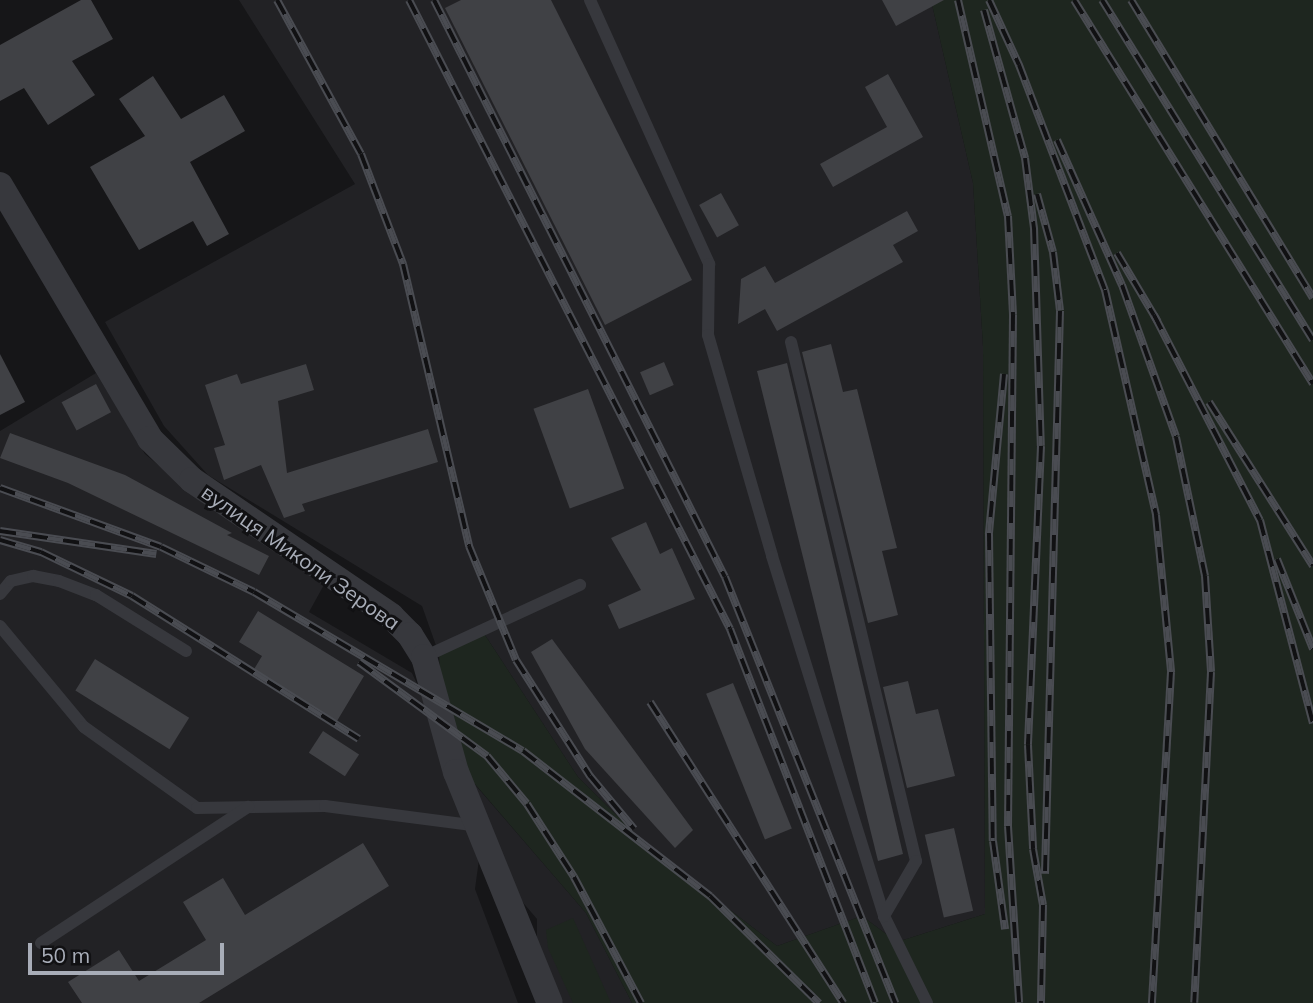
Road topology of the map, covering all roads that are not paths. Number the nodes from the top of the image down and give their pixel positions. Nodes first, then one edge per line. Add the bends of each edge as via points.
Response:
1 (590, 0) edge
2 (0, 185) edge
3 (791, 342) dead end
4 (580, 585) dead end
5 (0, 594) edge
6 (0, 626) edge
7 (186, 651) dead end
8 (424, 657) junction
9 (248, 807) junction
10 (478, 827) junction
11 (884, 916) junction
12 (41, 943) dead end
13 (550, 1003) edge
14 (927, 1003) edge

1 - 11 lane via 709,264 708,335
2 - 8 street, вулиця Миколи Зерова via 150,439 192,480 391,615
3 - 11 lane via 916,861
4 - 8 lane
5 - 7 lane via 11,581 33,576 59,581 96,595
6 - 9 lane via 84,727 197,808
8 - 10 street, вулиця Миколи Зерова via 456,772
9 - 10 lane via 325,806
9 - 12 lane
10 - 13 street, вулиця Миколи Зерова
11 - 14 lane

